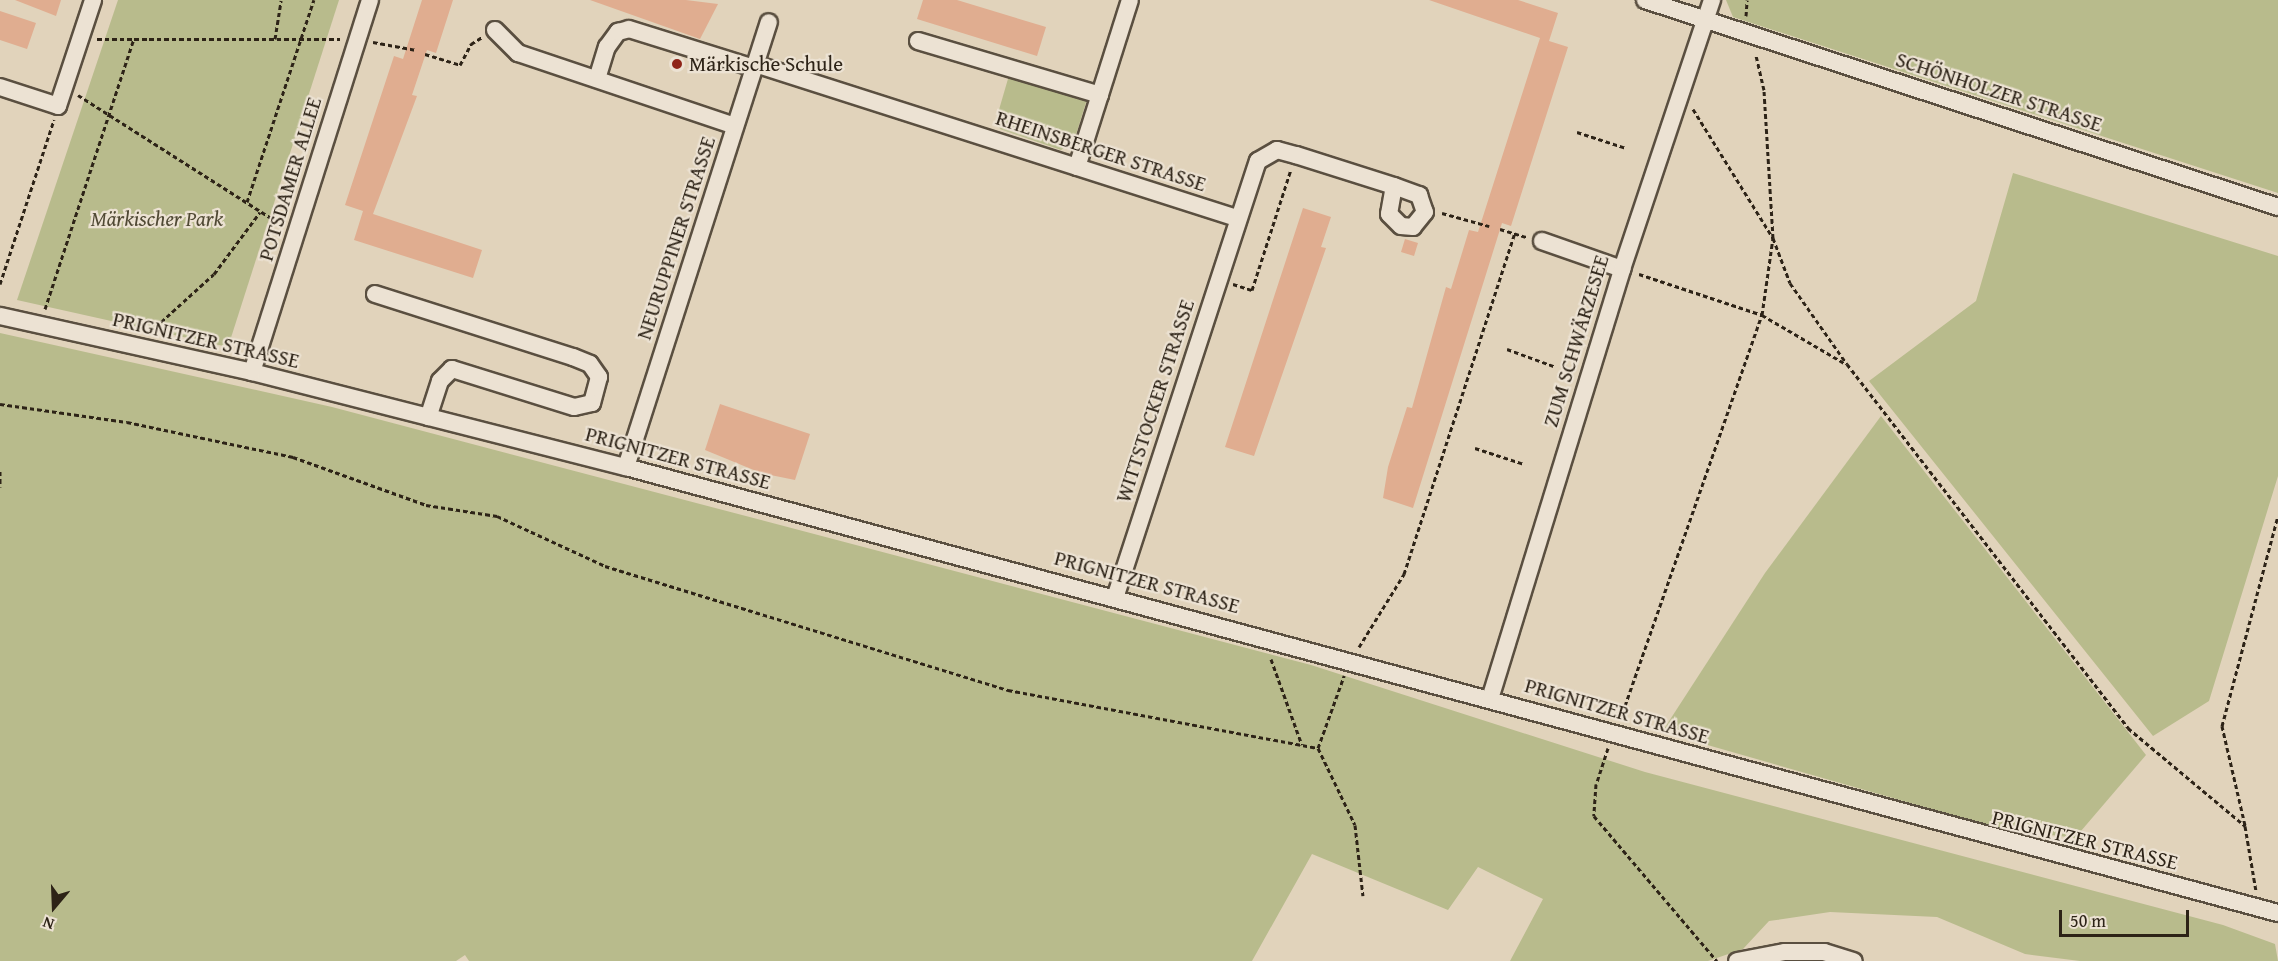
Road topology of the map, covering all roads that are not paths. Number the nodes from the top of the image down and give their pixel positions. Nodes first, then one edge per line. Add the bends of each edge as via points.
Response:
1 (93, 0) edge
2 (369, 0) edge
3 (1130, 0) edge
4 (1645, 0) edge
5 (1712, 0) edge
6 (1706, 20) junction
7 (768, 22) dead end
8 (495, 30) road end
9 (918, 40) dead end
10 (754, 66) junction
11 (597, 80) junction
12 (0, 87) edge
13 (1100, 95) junction
14 (735, 126) junction
15 (1077, 167) junction
16 (1394, 186) junction
17 (2278, 207) edge
18 (1237, 218) junction
19 (1542, 241) road end
20 (1622, 268) junction
21 (375, 294) dead end
22 (0, 316) edge
23 (252, 372) junction
24 (428, 417) junction
25 (626, 467) junction
26 (1115, 598) junction
27 (1490, 699) junction
28 (2278, 913) edge
29 (1737, 961) edge
30 (1854, 961) edge

1 - 12 street via 58,106
2 - 23 street, POTSDAMER ALLEE
3 - 13 street
4 - 6 street, SCHÖNHOLZER STRASSE
5 - 6 street, ZUM SCHWÄRZESEE
6 - 17 street, SCHÖNHOLZER STRASSE
6 - 20 street, ZUM SCHWÄRZESEE
7 - 10 street, NEURUPPINER STRASSE
8 - 11 street via 518,53
9 - 13 street
10 - 11 street, RHEINSBERGER STRASSE via 628,28 618,32 607,47
10 - 14 street, NEURUPPINER STRASSE
10 - 15 street, RHEINSBERGER STRASSE
11 - 14 street
13 - 15 street
14 - 25 street, NEURUPPINER STRASSE
15 - 18 street, RHEINSBERGER STRASSE
16 - 16 street via 1419,195 1425,209 1413,227 1395,223 1388,210
16 - 18 street via 1277,150 1262,156
18 - 26 street, WITTSTOCKER STRASSE
19 - 20 street
20 - 27 street, ZUM SCHWÄRZESEE
21 - 24 street via 573,357 590,364 599,377 592,403 574,407 452,369 440,381
22 - 23 street, PRIGNITZER STRASSE
23 - 24 street, PRIGNITZER STRASSE
24 - 25 street, PRIGNITZER STRASSE
25 - 26 street, PRIGNITZER STRASSE
26 - 27 street, PRIGNITZER STRASSE
27 - 28 street, PRIGNITZER STRASSE via 1921,821
29 - 30 street via 1785,952 1824,952

